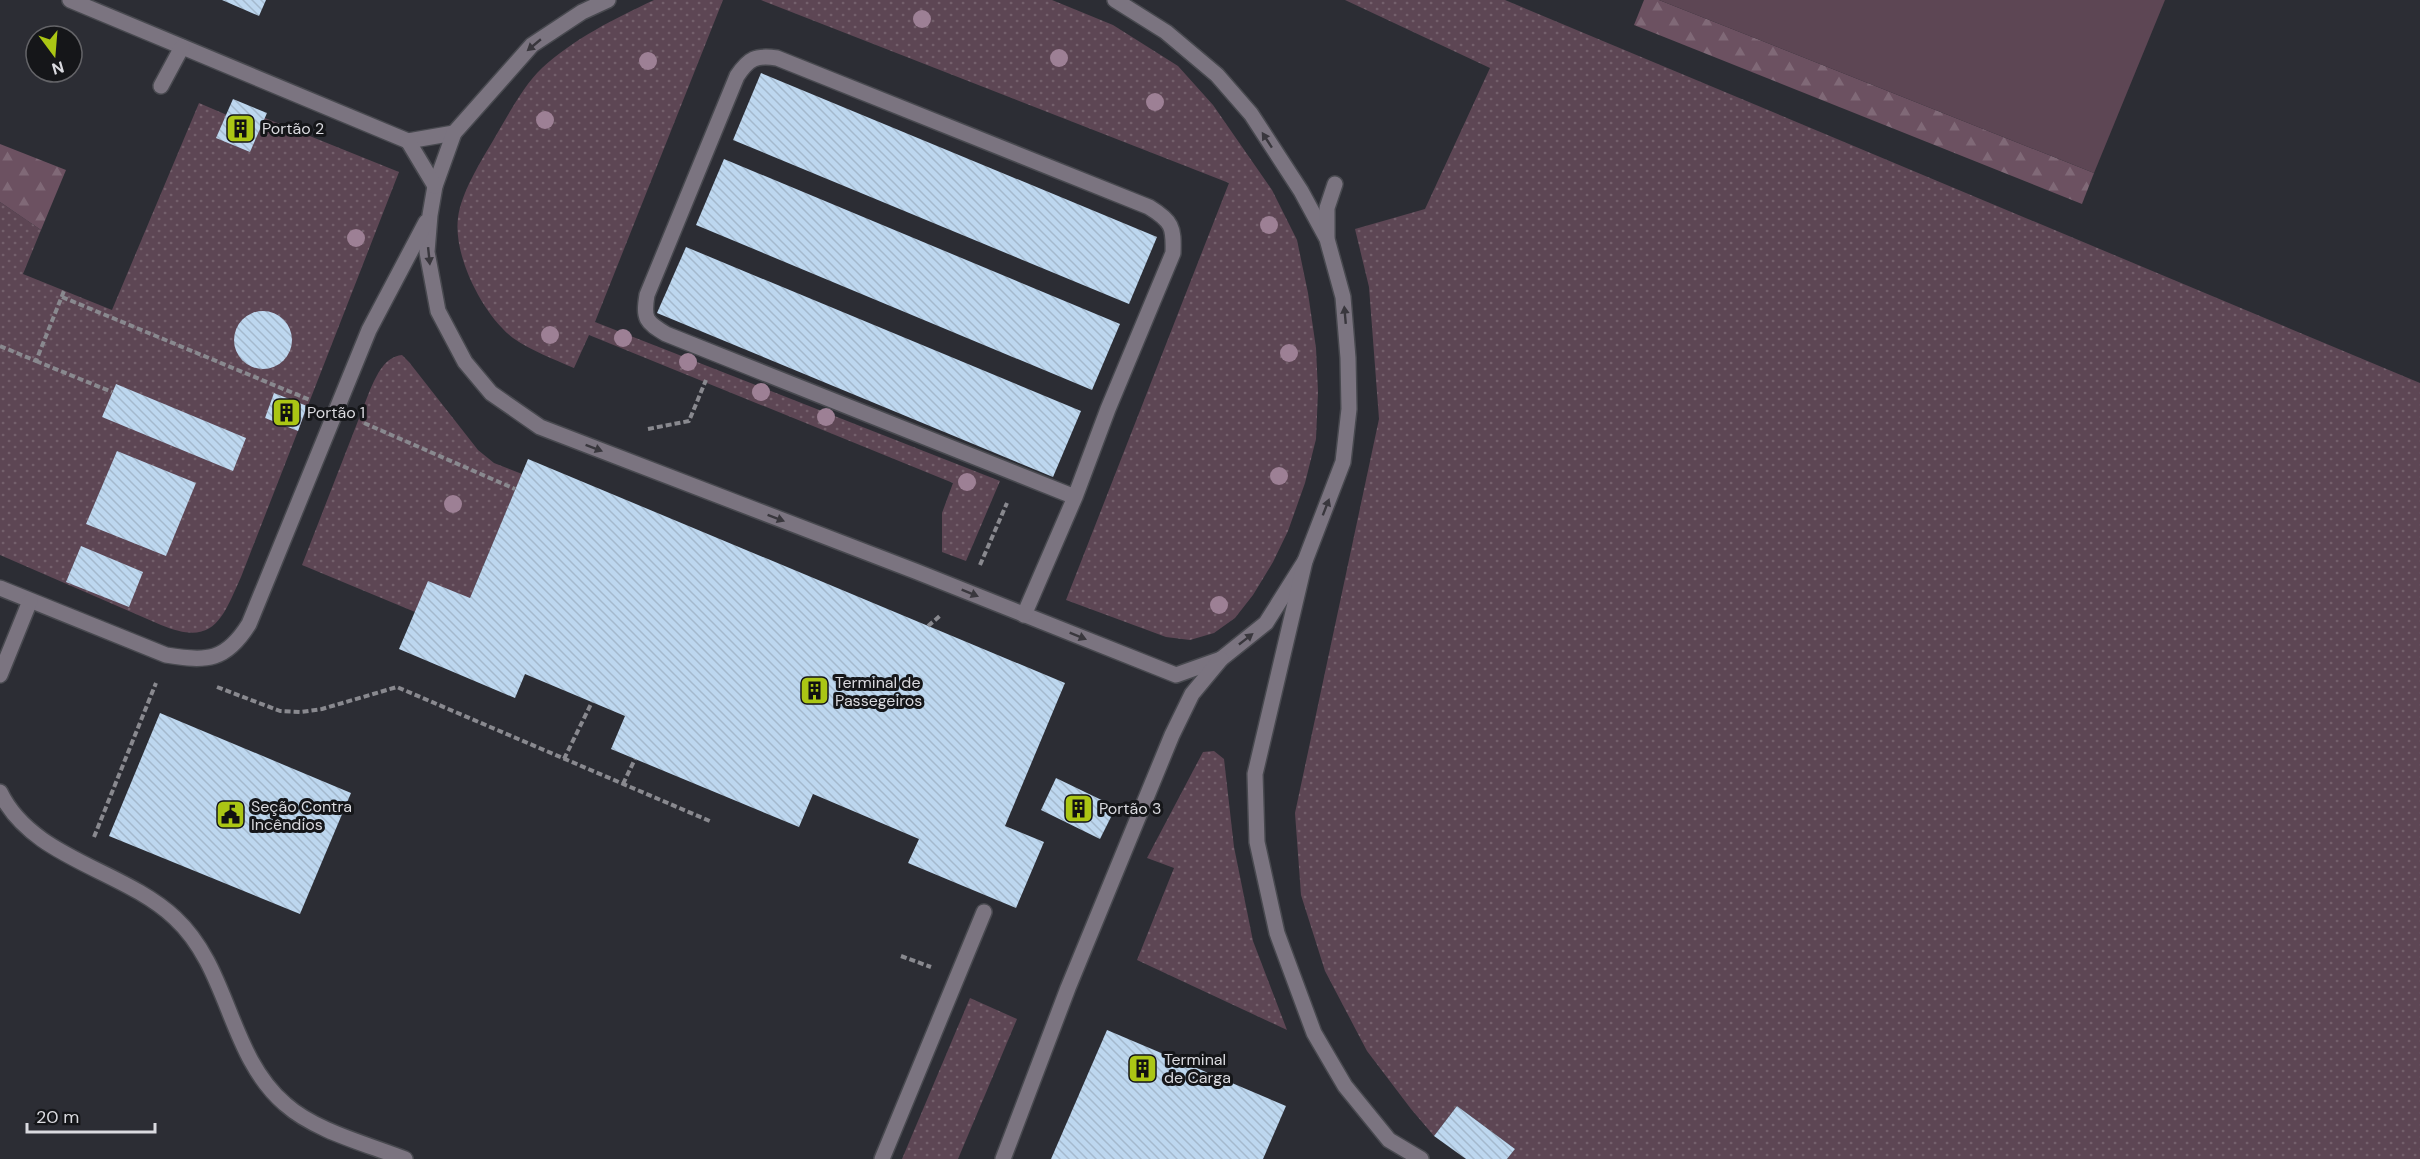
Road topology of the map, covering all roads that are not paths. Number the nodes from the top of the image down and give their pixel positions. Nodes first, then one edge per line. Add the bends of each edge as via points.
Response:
1 (70, 0) edge
2 (609, 0) edge
3 (1115, 0) edge
4 (585, 6) edge
5 (182, 47) junction
6 (161, 86) dead end
7 (454, 133) junction
8 (408, 141) junction
9 (1335, 184) dead end
10 (435, 186) junction
11 (430, 215) junction
12 (1327, 239) junction
13 (1075, 497) junction
14 (1305, 561) junction
15 (0, 588) edge
16 (30, 601) junction
17 (1024, 615) junction
18 (1221, 658) junction
19 (0, 675) edge
20 (0, 792) edge
21 (984, 912) dead end
22 (405, 1159) edge
23 (882, 1159) edge
24 (1003, 1159) edge
25 (1421, 1159) edge

1 - 5 street
2 - 4 street
12 -> 3 street via 1251,114 1217,75 1166,32
4 -> 7 street via 532,45
5 - 6 street
5 - 8 street
7 - 8 street
7 - 10 street
8 - 10 street
9 - 12 street via 1327,208
10 - 11 street
11 - 16 street via 369,330 249,624 237,643 216,656 195,660 166,655
11 -> 17 street via 427,252 438,311 465,362 491,393 540,427
14 -> 12 street via 1343,462 1349,409 1343,297
13 - 13 street via 1173,253 1174,233 1166,217 1138,202 777,58 761,56 745,63 647,295 644,311 649,324 717,355
13 - 17 street
18 -> 14 street via 1266,623
14 - 25 street via 1256,774 1257,842 1277,933 1314,1032 1345,1086 1389,1140
15 - 16 street
16 - 19 street
17 -> 18 street via 1176,675
18 - 24 street via 1192,694 1172,735
20 - 22 street via 27,830 134,888 175,918 203,952 259,1077 285,1105 317,1124
21 - 23 street

